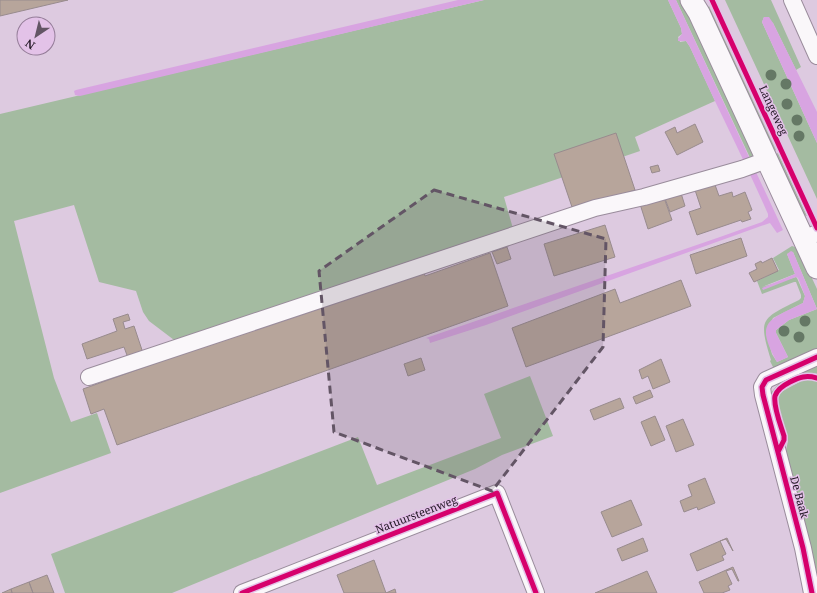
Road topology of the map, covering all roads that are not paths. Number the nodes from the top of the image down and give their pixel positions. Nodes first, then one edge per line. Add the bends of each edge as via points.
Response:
1 (792, 0) edge
2 (696, 4) edge
3 (817, 56) edge
4 (756, 163) junction
5 (810, 236) edge
6 (817, 268) edge
7 (817, 357) edge
8 (89, 377) dead end
9 (242, 593) edge
10 (536, 593) edge
11 (812, 593) edge

1 - 3 street
2 - 4 main road
4 - 5 main road
4 - 8 street via 581,213
5 - 6 main road
7 - 11 street, De Baak via 766,380 762,387
9 - 10 street, Natuursteenweg via 497,493

